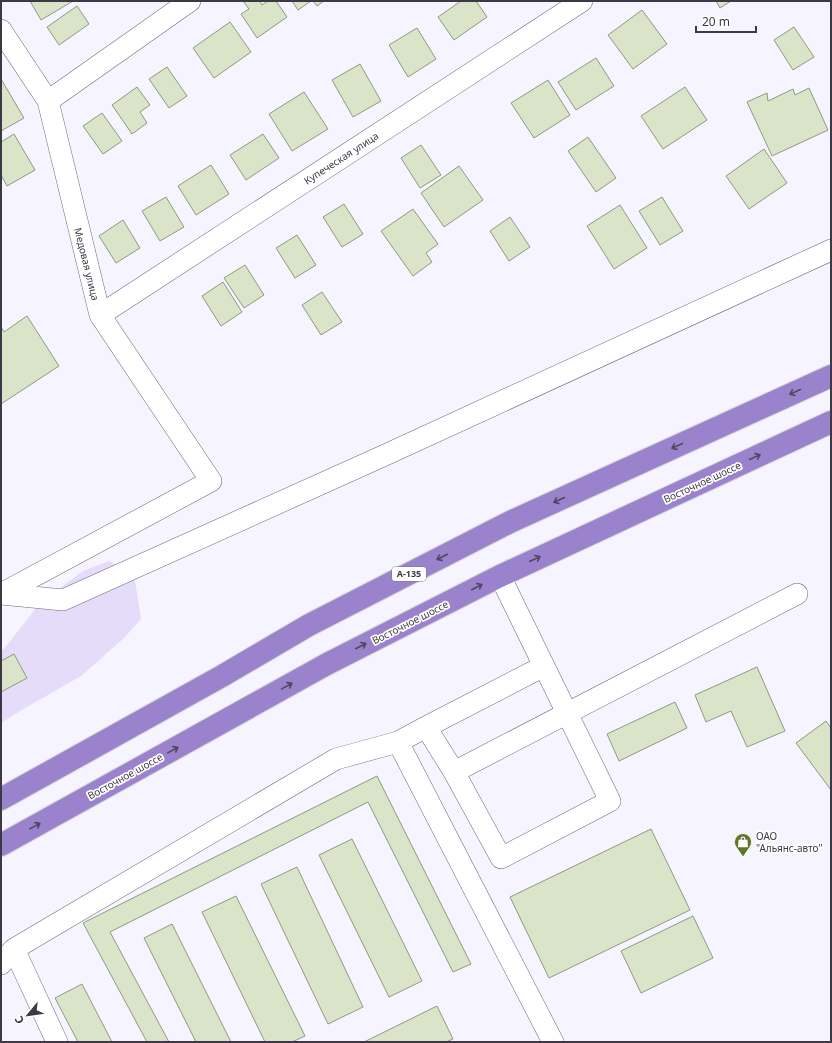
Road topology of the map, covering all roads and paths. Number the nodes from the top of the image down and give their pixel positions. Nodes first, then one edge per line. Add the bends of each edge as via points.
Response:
1 (190, 1) edge
2 (582, 1) edge
3 (1, 30) edge
4 (48, 100) junction
5 (831, 250) edge
6 (100, 315) junction
7 (831, 376) edge
8 (831, 422) edge
9 (500, 576) junction
10 (1, 594) edge
11 (797, 594) dead end
12 (544, 666) junction
13 (567, 713) junction
14 (426, 726) junction
15 (398, 742) junction
16 (454, 772) junction
17 (1, 799) edge
18 (1, 845) edge
19 (7, 957) edge
20 (57, 1042) edge
21 (553, 1042) edge

1 - 4 street
2 - 6 street, Купеческая улица
3 - 4 street, Медовая улица
4 - 6 street, Медовая улица
5 - 10 street via 63,600
6 - 10 street, Медовая улица via 211,481
7 -> 17 highway, А-135 via 503,526 309,625
9 -> 8 highway, Восточное шоссе
9 - 12 street
18 -> 9 highway, Восточное шоссе via 327,664
11 - 13 street
12 - 13 street
12 - 14 street
13 - 16 street
13 - 16 street via 610,802 501,858
14 - 15 street
14 - 16 street
15 - 19 street via 336,759
15 - 21 street
19 - 20 street

